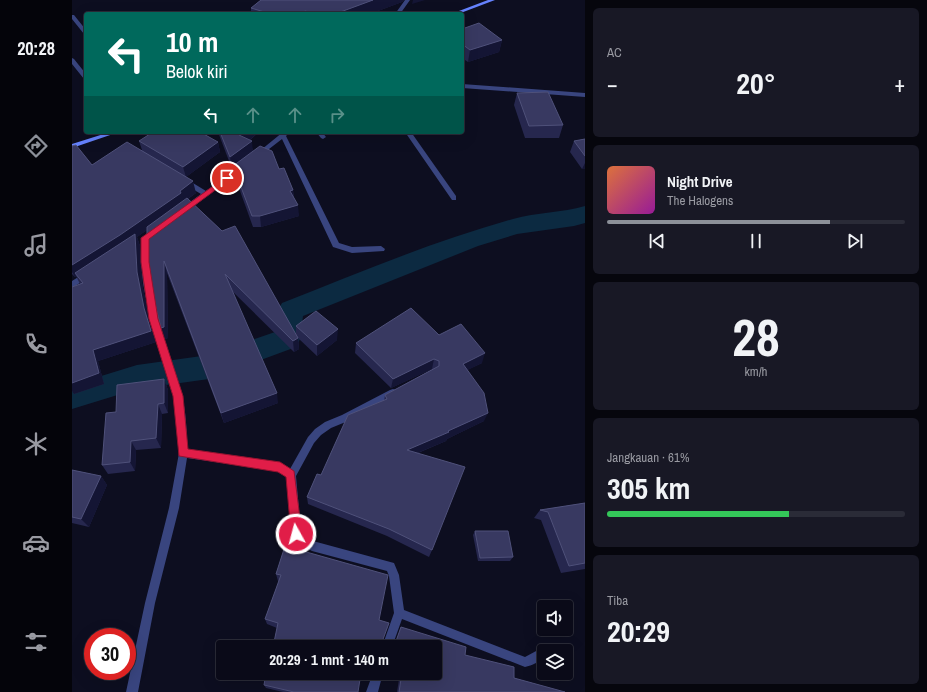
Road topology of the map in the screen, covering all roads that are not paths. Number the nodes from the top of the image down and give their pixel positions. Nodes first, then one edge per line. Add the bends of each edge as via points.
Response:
1 (408, 0) edge
2 (493, 0) edge
3 (399, 12) edge
4 (459, 12) edge
5 (72, 16) edge
6 (84, 31) edge
7 (72, 60) edge
8 (84, 75) edge
9 (464, 86) edge
10 (585, 95) edge
11 (110, 134) edge
12 (285, 134) edge
13 (409, 134) edge
14 (72, 146) edge
15 (181, 179) edge
16 (206, 194) junction
17 (454, 198) dead end
18 (176, 216) edge
19 (145, 238) edge
20 (381, 249) dead end
21 (93, 271) edge
22 (72, 285) edge
23 (399, 390) edge
24 (183, 453) junction
25 (291, 475) junction
26 (399, 613) junction
27 (389, 640) edge
28 (537, 656) edge
29 (376, 680) edge
30 (132, 692) edge
31 (372, 692) edge

1 - 3 street
2 - 4 street
5 - 6 street
7 - 8 street
9 - 10 street
11 - 14 street
12 - 16 street
12 - 20 street via 336,245 341,249 357,251
13 - 17 street
15 - 16 street
16 - 18 street
19 - 24 street via 147,283 154,319 178,396
21 - 22 street
23 - 25 street via 323,428 311,440
24 - 25 street via 280,467
24 - 30 street via 174,508 150,603
25 - 26 street via 296,534 312,546 390,567 394,575
26 - 27 street
26 - 28 street via 525,662
29 - 31 street

